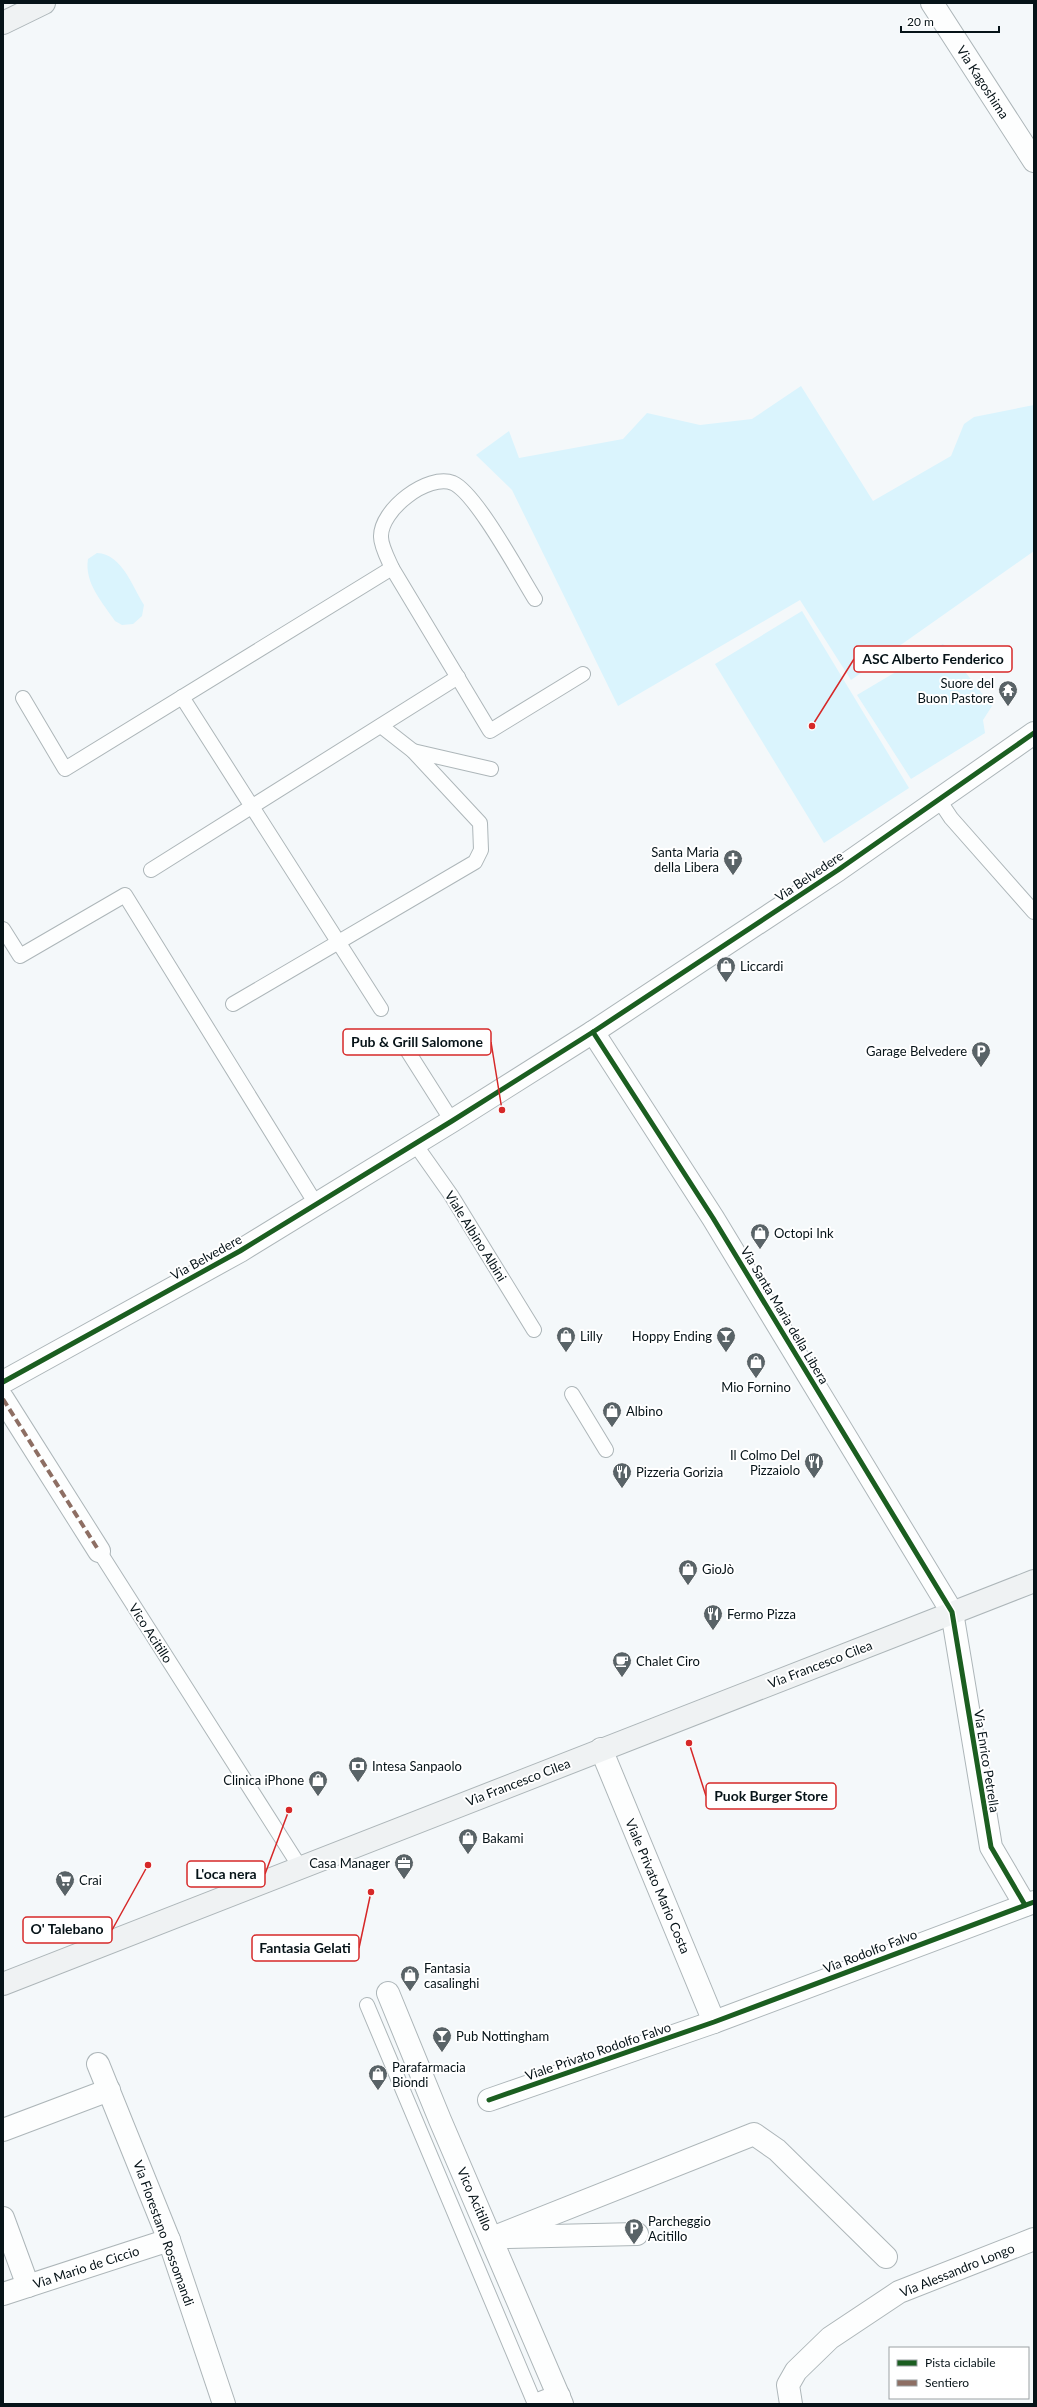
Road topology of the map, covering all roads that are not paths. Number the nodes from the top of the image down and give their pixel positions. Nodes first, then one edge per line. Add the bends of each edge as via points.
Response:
1 (44, 3) edge
2 (932, 3) edge
3 (3, 23) edge
4 (1034, 161) edge
5 (392, 568) junction
6 (535, 599) dead end
7 (583, 674) dead end
8 (458, 677) junction
9 (182, 697) junction
10 (23, 698) dead end
11 (381, 726) junction
12 (1034, 733) edge
13 (413, 751) junction
14 (491, 769) dead end
15 (939, 800) junction
16 (254, 807) junction
17 (151, 870) dead end
18 (1034, 912) edge
19 (3, 929) edge
20 (339, 942) junction
21 (233, 1004) dead end
22 (381, 1009) dead end
23 (593, 1032) junction
24 (407, 1050) dead end
25 (452, 1121) junction
26 (415, 1144) junction
27 (316, 1204) junction
28 (534, 1330) dead end
29 (3, 1382) edge
30 (572, 1394) dead end
31 (3, 1399) edge
32 (606, 1450) dead end
33 (99, 1551) joint
34 (1034, 1580) edge
35 (952, 1612) junction
36 (601, 1750) junction
37 (300, 1867) junction
38 (1030, 1903) edge
39 (3, 1984) edge
40 (388, 1993) dead end
41 (367, 2005) dead end
42 (714, 2022) junction
43 (98, 2064) dead end
44 (109, 2090) junction
45 (489, 2100) dead end
46 (3, 2130) edge
47 (3, 2218) edge
48 (637, 2234) dead end
49 (492, 2238) junction
50 (1034, 2239) edge
51 (169, 2240) junction
52 (886, 2257) dead end
53 (28, 2286) junction
54 (3, 2294) edge
55 (561, 2400) edge
56 (224, 2404) edge
57 (535, 2404) edge
58 (538, 2404) edge
59 (791, 2404) edge

1 - 3 main road
2 - 4 street, Via Kagoshima
5 - 6 lane via 381,536 388,514 406,497 428,483 453,483 469,496
5 - 8 lane
5 - 9 lane
7 - 8 lane via 490,730
8 - 11 lane
9 - 10 lane via 65,769
9 - 16 lane
11 - 13 lane
11 - 16 lane
12 - 15 street, Via Belvedere
13 - 14 lane
13 - 20 lane via 480,823 481,850 475,862
15 - 18 lane via 951,818
15 - 23 street, Via Belvedere
16 - 17 lane
16 - 20 lane
19 - 27 lane via 20,956 125,895
20 - 21 lane
20 - 22 lane
23 - 25 street, Via Belvedere
23 - 35 street, Via Santa Maria della Libera via 713,1218
24 - 25 lane
25 - 26 street, Via Belvedere
26 - 27 street, Via Belvedere
26 - 28 lane, Viale Albino Albini via 452,1195
27 - 29 street, Via Belvedere via 240,1251
30 - 32 lane
31 - 33 street, Vico Acitillo
33 - 37 lane, Vico Acitillo
34 - 35 main road, Via Francesco Cilea
35 - 36 main road, Via Francesco Cilea
35 - 38 street, Via Enrico Petrella via 990,1847
36 - 37 main road, Via Francesco Cilea
36 - 42 street, Viale Privato Mario Costa
37 - 39 main road, Via Francesco Cilea
38 - 42 street, Via Rodolfo Falvo
40 - 49 street, Vico Acitillo
41 - 57 lane
42 - 45 street, Viale Privato Rodolfo Falvo
43 - 44 street, Via Florestano Rossomandi
44 - 46 street
44 - 51 street, Via Florestano Rossomandi
47 - 53 street
48 - 49 street
49 - 52 street via 754,2134 777,2150
49 - 55 street, Vico Acitillo
50 - 59 street, Via Alessandro Longo via 899,2292 830,2338 796,2371 788,2385
51 - 53 street, Via Mario de Ciccio
51 - 56 street, Via Florestano Rossomandi
53 - 54 street, Via Mario de Ciccio
55 - 58 street

